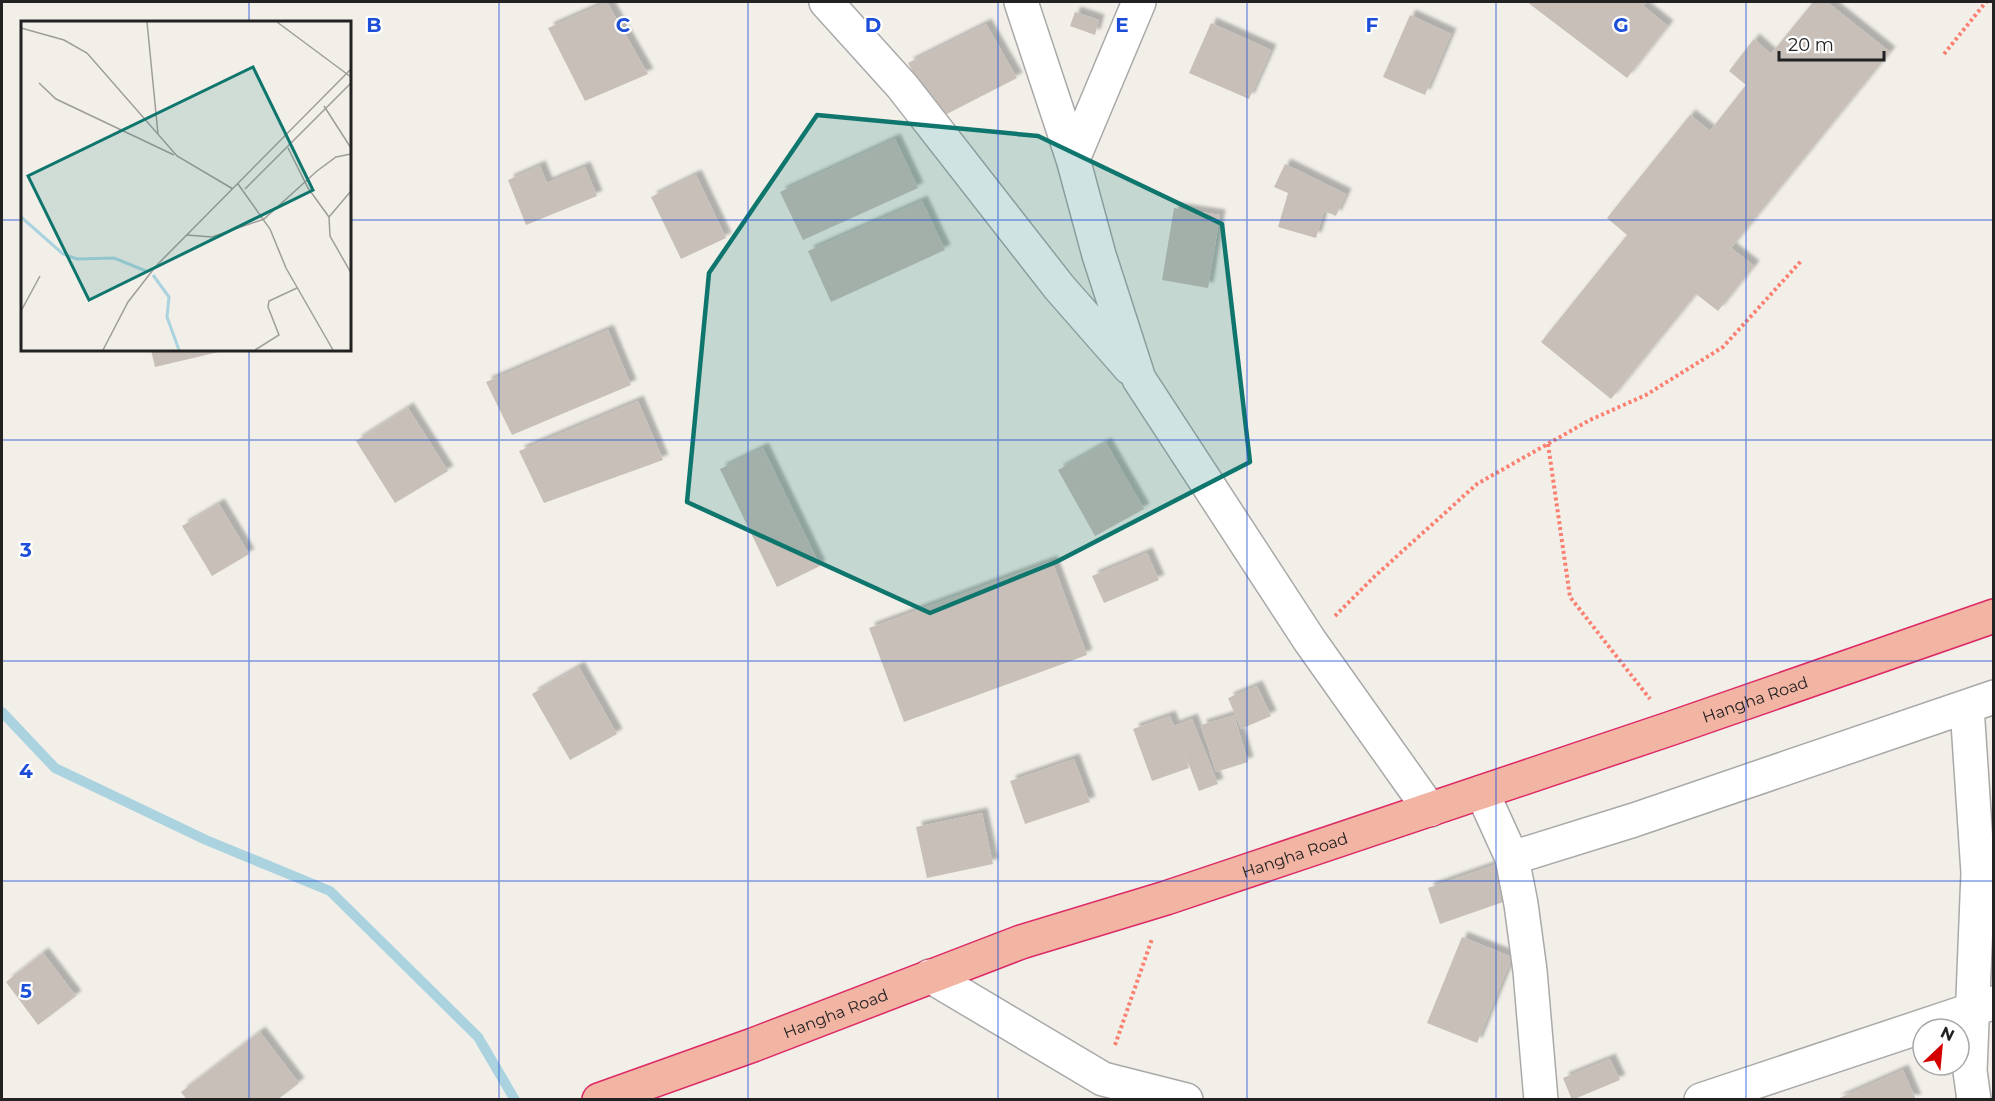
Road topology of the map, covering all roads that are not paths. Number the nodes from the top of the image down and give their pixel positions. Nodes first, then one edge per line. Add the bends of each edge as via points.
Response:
1 (826, 2) edge
2 (1021, 2) edge
3 (1139, 2) edge
4 (1073, 159) junction
5 (1139, 379) junction
6 (1994, 616) edge
7 (1980, 702) edge
8 (1482, 792) junction
9 (1430, 810) junction
10 (1512, 858) junction
11 (930, 976) junction
12 (1983, 1006) edge
13 (602, 1098) edge
14 (1186, 1100) edge
15 (1541, 1100) edge
16 (1701, 1100) edge
17 (1974, 1100) edge

1 - 5 street via 902,86 1059,287
2 - 4 street
3 - 4 street
4 - 5 street
5 - 9 street via 1310,641
6 - 8 highway, Hangha Road
7 - 10 street
7 - 12 street via 1978,873
8 - 9 highway, Hangha Road
8 - 10 street
9 - 11 highway, Hangha Road via 1021,942
10 - 15 street via 1530,971
11 - 13 highway, Hangha Road
11 - 14 street via 1103,1079
12 - 16 street
12 - 17 street via 1970,1071

